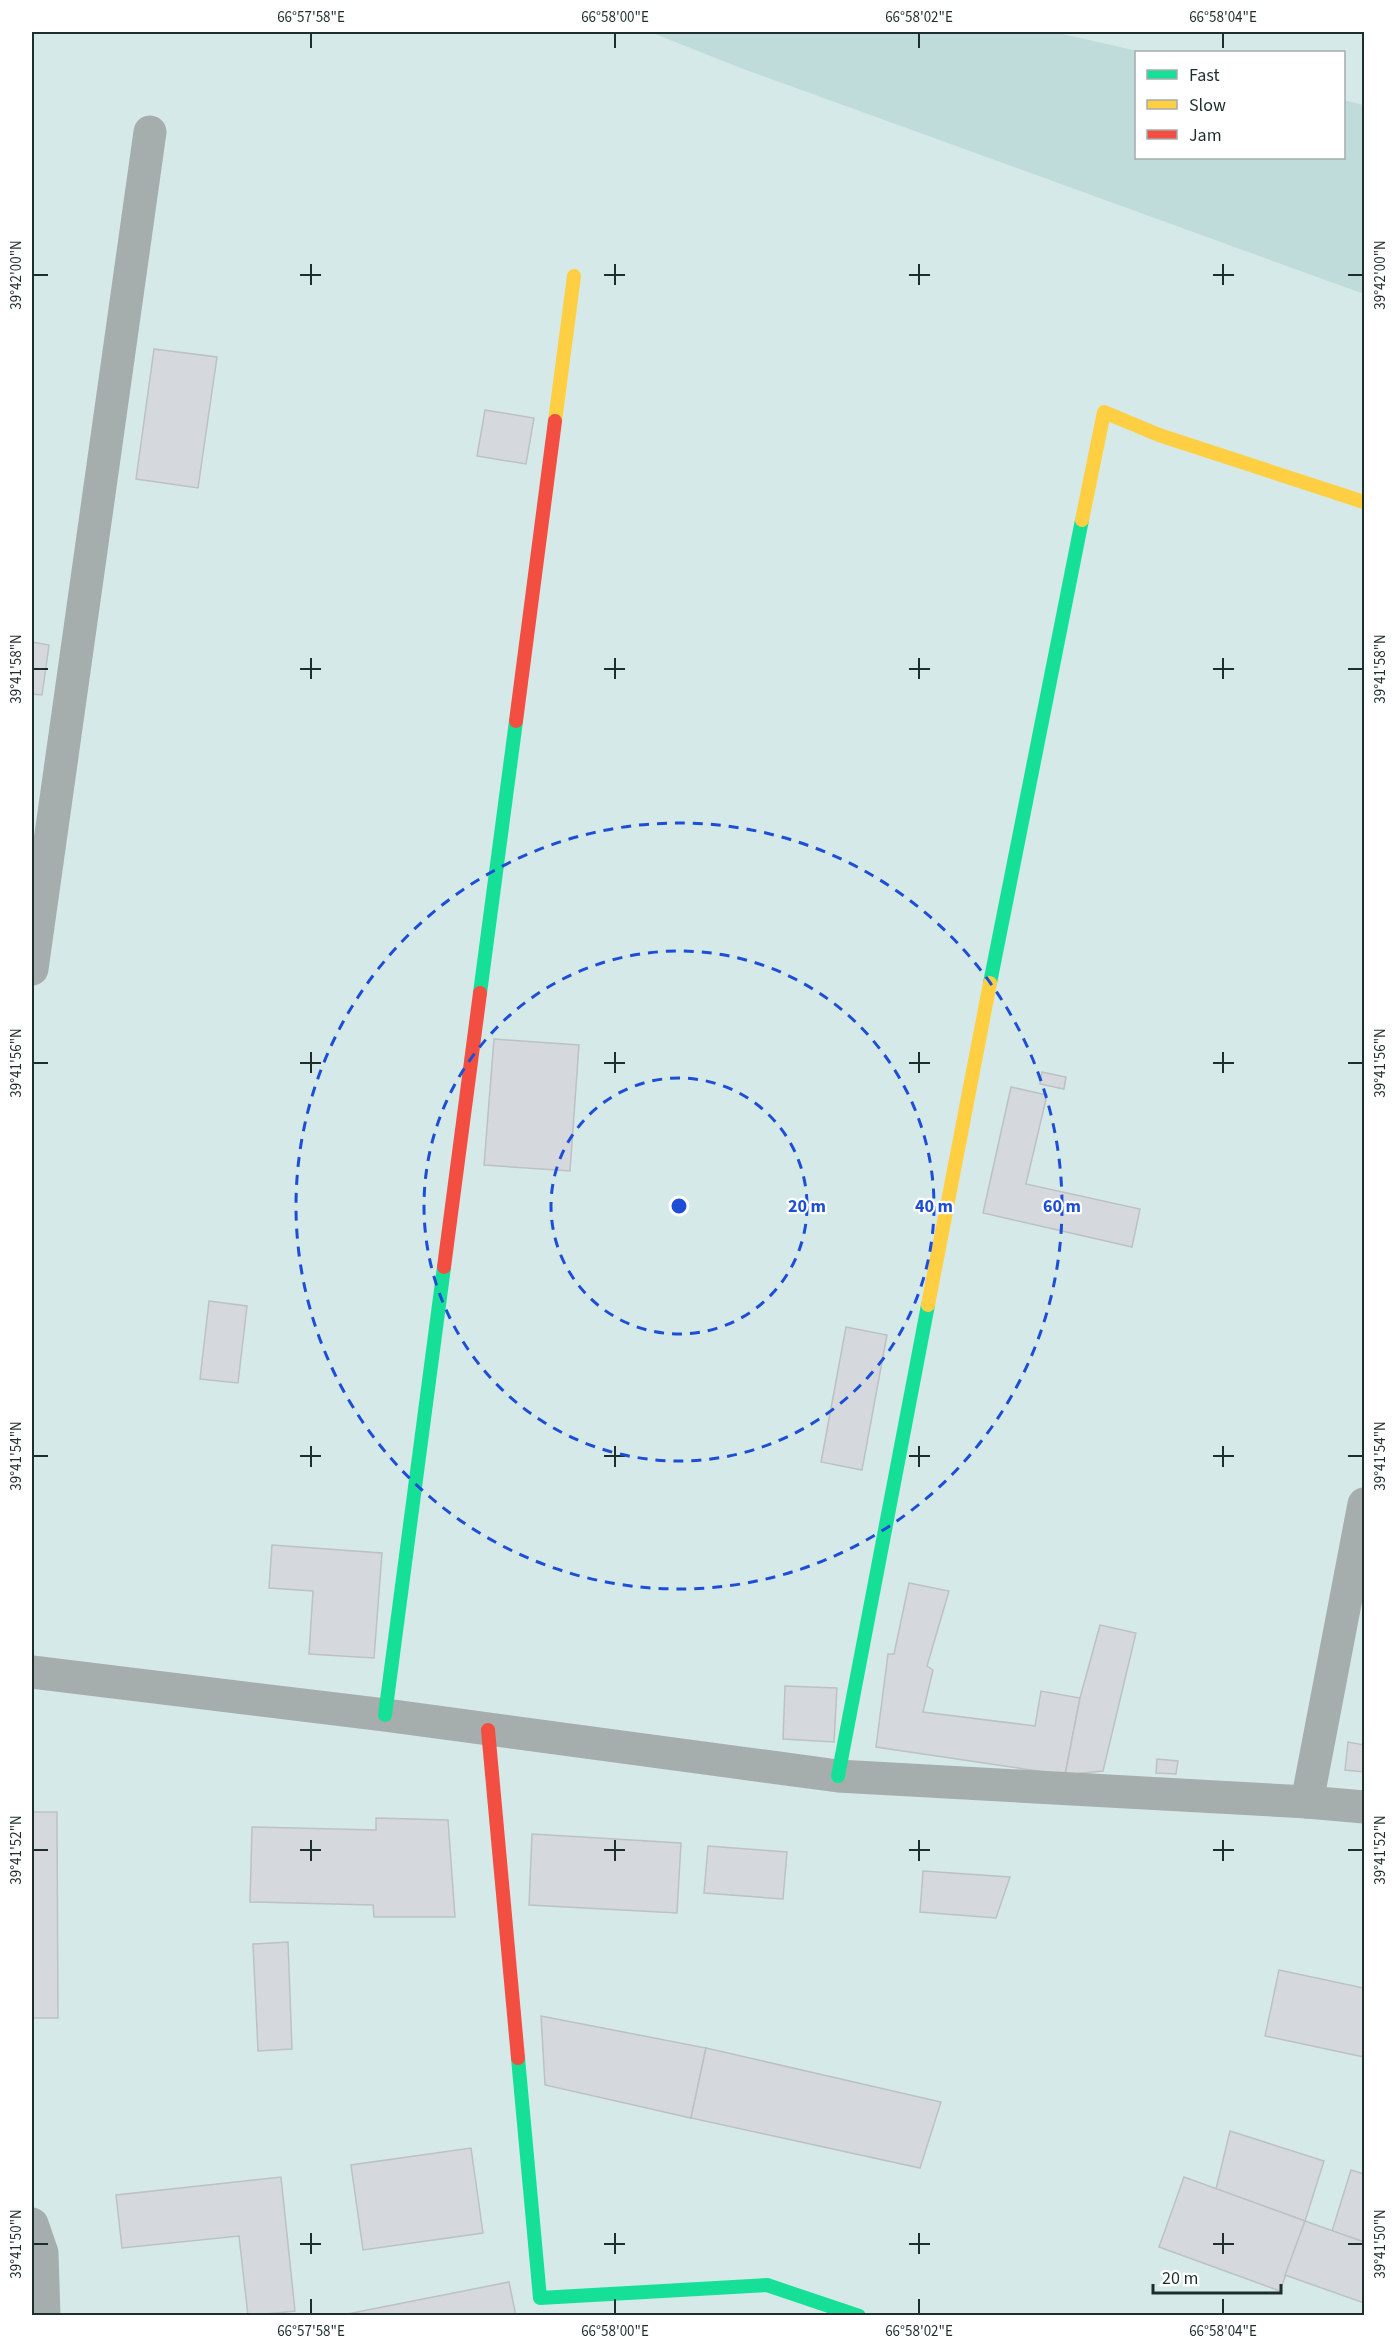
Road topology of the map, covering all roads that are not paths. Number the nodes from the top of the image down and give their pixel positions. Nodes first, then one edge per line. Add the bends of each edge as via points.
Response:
1 (150, 132) dead end
2 (574, 276) dead end
3 (1365, 502) edge
4 (32, 969) edge
5 (1365, 1504) edge
6 (32, 1672) edge
7 (385, 1715) junction
8 (488, 1730) junction
9 (838, 1776) junction
10 (1307, 1802) junction
11 (1365, 1807) edge
12 (32, 2224) edge
13 (541, 2307) edge
14 (44, 2316) edge
15 (859, 2316) edge

1 - 4 street
2 - 7 street
3 - 9 street via 1160,435 1104,412 1014,856
5 - 10 street
6 - 7 street
7 - 8 street
8 - 9 street
8 - 13 street
9 - 10 street
10 - 11 street
12 - 14 street via 42,2253
13 - 15 street via 767,2285

